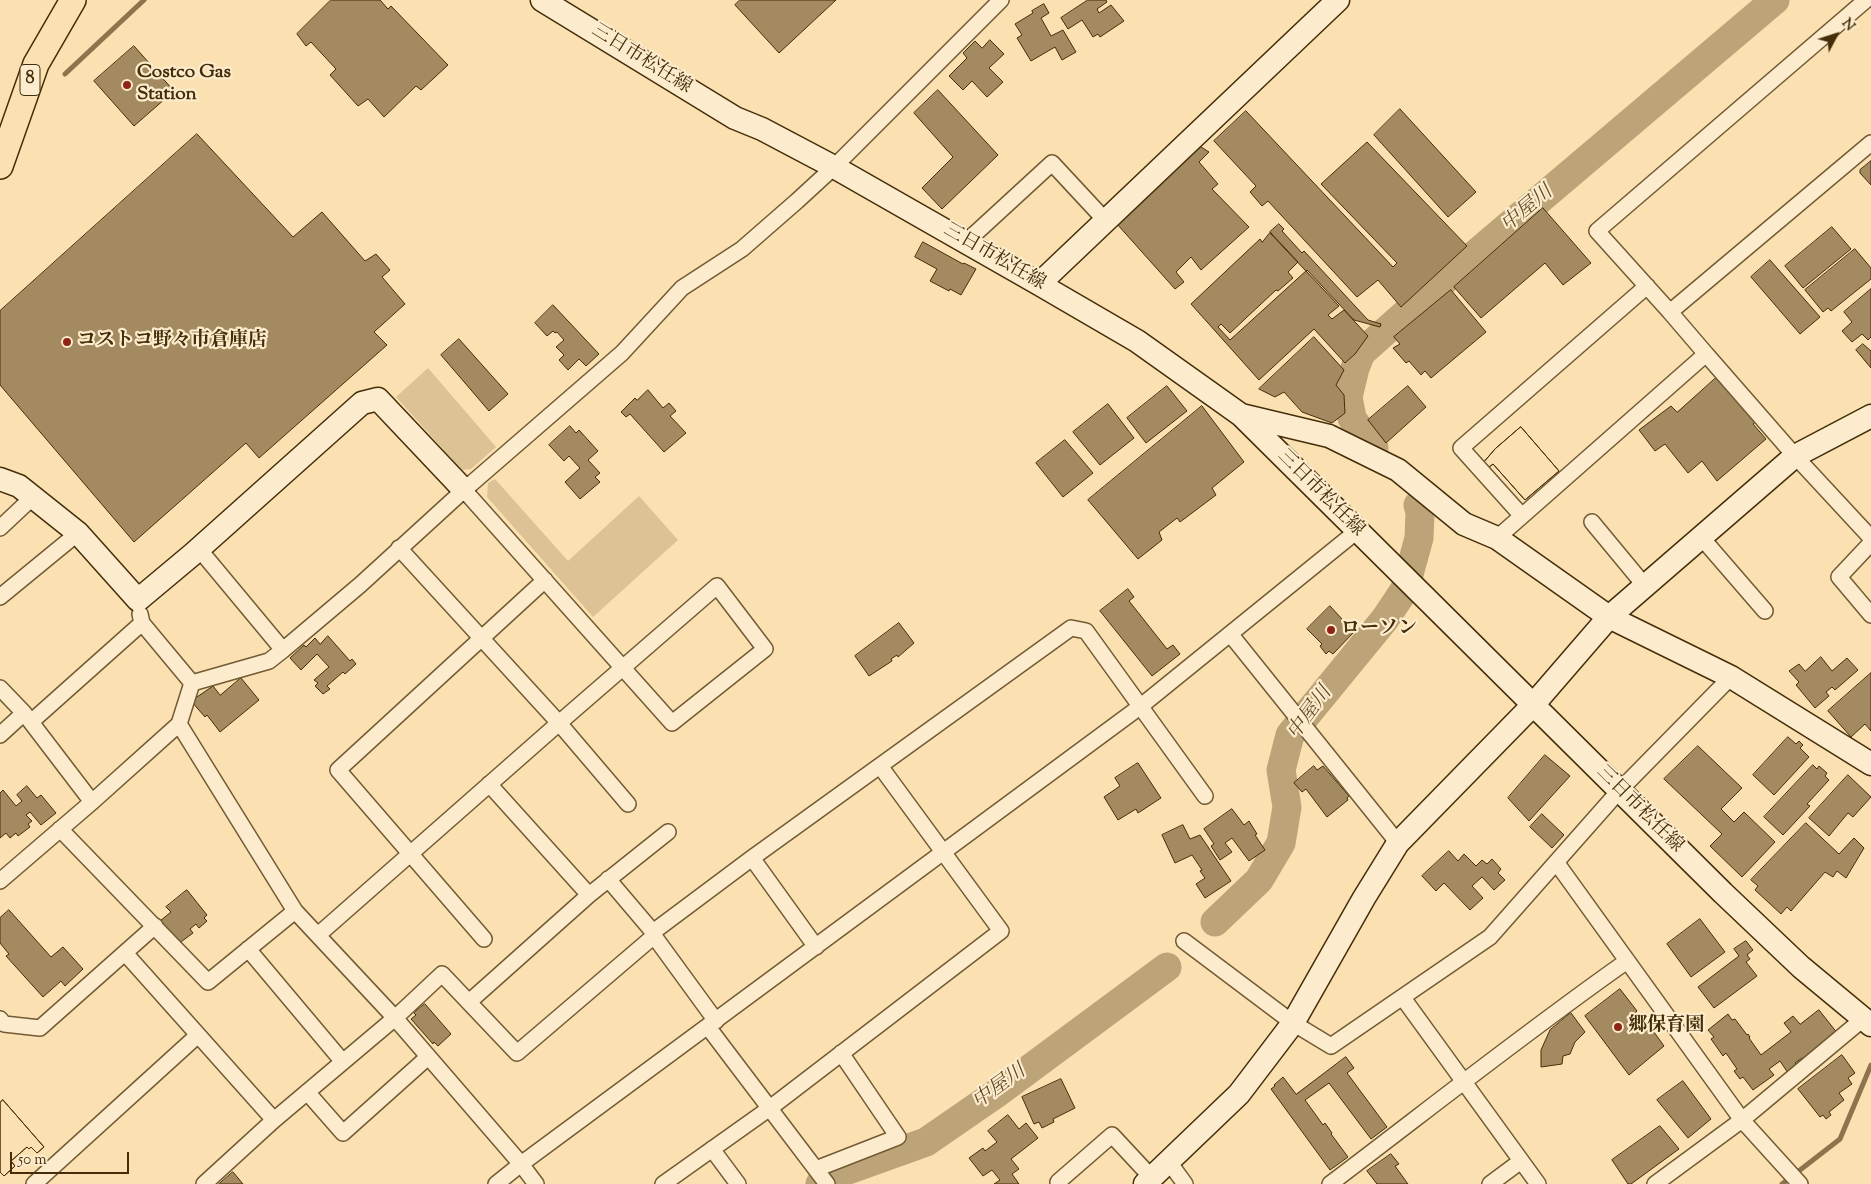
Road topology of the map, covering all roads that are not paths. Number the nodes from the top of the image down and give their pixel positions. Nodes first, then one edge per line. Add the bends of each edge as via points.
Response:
1 (73, 0) edge
2 (542, 0) edge
3 (1001, 0) edge
4 (1338, 0) edge
5 (1866, 0) edge
6 (1871, 143) edge
7 (0, 166) edge
8 (834, 167) junction
9 (1106, 220) junction
10 (966, 242) junction
11 (1039, 284) junction
12 (1647, 286) junction
13 (1670, 312) junction
14 (1706, 354) junction
15 (1241, 415) junction
16 (1871, 416) edge
17 (1795, 456) junction
18 (0, 480) edge
19 (464, 490) junction
20 (33, 497) junction
21 (1522, 516) junction
22 (1592, 522) dead end
23 (0, 528) edge
24 (1357, 531) junction
25 (78, 533) junction
26 (1701, 537) junction
27 (1496, 538) junction
28 (1871, 538) edge
29 (1871, 543) edge
30 (399, 548) junction
31 (199, 549) junction
32 (545, 580) junction
33 (1645, 586) junction
34 (0, 598) edge
35 (138, 600) junction
36 (1765, 611) dead end
37 (1871, 615) edge
38 (1609, 617) junction
39 (142, 623) junction
40 (1231, 635) junction
41 (481, 638) junction
42 (283, 650) junction
43 (622, 667) junction
44 (1731, 677) junction
45 (192, 684) junction
46 (0, 688) edge
47 (1533, 705) junction
48 (1141, 706) junction
49 (27, 717) junction
50 (559, 723) junction
51 (179, 724) junction
52 (0, 735) edge
53 (1871, 764) edge
54 (880, 766) junction
55 (489, 784) junction
56 (1619, 791) junction
57 (1205, 796) dead end
58 (92, 802) junction
59 (628, 804) dead end
60 (60, 829) junction
61 (668, 832) dead end
62 (1398, 844) junction
63 (942, 852) junction
64 (410, 854) junction
65 (752, 858) junction
66 (1556, 862) junction
67 (608, 879) junction
68 (0, 881) edge
69 (589, 894) junction
70 (295, 911) junction
71 (155, 926) junction
72 (654, 934) junction
73 (318, 935) junction
74 (484, 939) dead end
75 (1184, 941) dead end
76 (816, 947) junction
77 (248, 949) junction
78 (125, 953) junction
79 (1627, 960) junction
80 (1403, 998) junction
81 (469, 1002) junction
82 (395, 1018) junction
83 (0, 1019) edge
84 (1867, 1022) edge
85 (1292, 1023) junction
86 (712, 1024) junction
87 (198, 1035) junction
88 (841, 1053) junction
89 (428, 1057) junction
90 (343, 1062) junction
91 (1464, 1083) junction
92 (307, 1092) junction
93 (770, 1108) junction
94 (274, 1120) junction
95 (1742, 1120) junction
96 (712, 1150) junction
97 (1521, 1161) junction
98 (1169, 1162) junction
99 (522, 1164) junction
100 (821, 1177) edge
101 (1149, 1181) edge
102 (34, 1184) edge
103 (204, 1184) edge
104 (496, 1184) edge
105 (536, 1184) edge
106 (663, 1184) edge
107 (738, 1184) edge
108 (1060, 1184) edge
109 (1185, 1184) edge
110 (1330, 1184) edge
111 (1490, 1184) edge
112 (1538, 1184) edge
113 (1655, 1184) edge
114 (1800, 1184) edge

1 - 7 main road, 8 via 36,64
2 - 8 street, 三日市松任線 via 735,118 762,128
3 - 8 street
4 - 9 street
5 - 12 street via 1597,231
6 - 13 street
8 - 10 street, 三日市松任線
8 - 19 street via 742,248 682,288 622,353
9 - 10 street via 1052,163
9 - 11 street
10 - 11 street, 三日市松任線
11 - 15 street, 三日市松任線 via 1137,341
12 - 13 street
12 - 21 street via 1461,448
13 - 14 street
14 - 17 street
14 - 21 street
15 - 24 street, 三日市松任線
15 - 27 street via 1329,436 1398,470 1464,524
16 - 17 street
17 - 26 street
17 - 28 street
18 - 20 street via 19,486
19 - 30 street
19 - 31 street via 378,399 362,403
19 - 32 street
20 - 23 street
20 - 25 street
21 - 27 street
22 - 33 street
24 - 40 street
24 - 47 street, 三日市松任線
25 - 34 street
25 - 35 street
26 - 33 street
26 - 36 street
27 - 38 street
29 - 37 street via 1839,578
30 - 41 street
30 - 42 street
31 - 35 street
31 - 42 street
32 - 41 street
32 - 43 street
33 - 38 street
35 - 39 street
38 - 44 street
38 - 47 street
39 - 45 street
39 - 49 street
40 - 48 street
40 - 62 street
41 - 50 street
41 - 64 street via 338,770
42 - 45 street via 268,662
43 - 43 street via 672,723 765,649 716,586
43 - 50 street
44 - 53 street
44 - 56 street
45 - 51 street
46 - 49 street
47 - 56 street, 三日市松任線
47 - 62 street
48 - 54 street via 1086,631 1071,628
48 - 57 street
48 - 63 street
49 - 52 street
49 - 58 street
50 - 55 street
50 - 59 street
51 - 58 street
51 - 70 street
54 - 63 street
54 - 65 street
55 - 64 street
55 - 69 street
56 - 66 street
56 - 84 street, 三日市松任線 via 1801,967
58 - 60 street
60 - 68 street
60 - 71 street
61 - 67 street
62 - 85 street
63 - 76 street
63 - 88 street via 1001,931
64 - 73 street
64 - 74 street
65 - 72 street
65 - 76 street
66 - 79 street
66 - 80 street via 1490,937
67 - 69 street
67 - 72 street
69 - 81 street
70 - 73 street
70 - 77 street
71 - 77 street via 208,982
71 - 78 street
72 - 81 street via 517,1054
72 - 86 street
73 - 82 street
75 - 85 street
76 - 86 street
77 - 90 street
78 - 83 street via 40,1028 4,1024
78 - 87 street
79 - 91 street via 1543,1020
79 - 95 street
80 - 85 street via 1332,1046
80 - 91 street
81 - 82 street via 442,974
82 - 89 street
82 - 90 street
84 - 95 street
85 - 98 street via 1239,1094
86 - 93 street
86 - 99 street
87 - 94 street
87 - 102 street
88 - 93 street
88 - 100 street via 898,1137
89 - 92 street via 343,1133
89 - 99 street
90 - 92 street
91 - 97 street
91 - 110 street
92 - 94 street
93 - 96 street
93 - 100 street
94 - 103 street
95 - 113 street
95 - 114 street
96 - 106 street
96 - 107 street
97 - 111 street
97 - 112 street
98 - 101 street
98 - 109 street
99 - 104 street
99 - 105 street
101 - 108 street via 1112,1135 1058,1182

